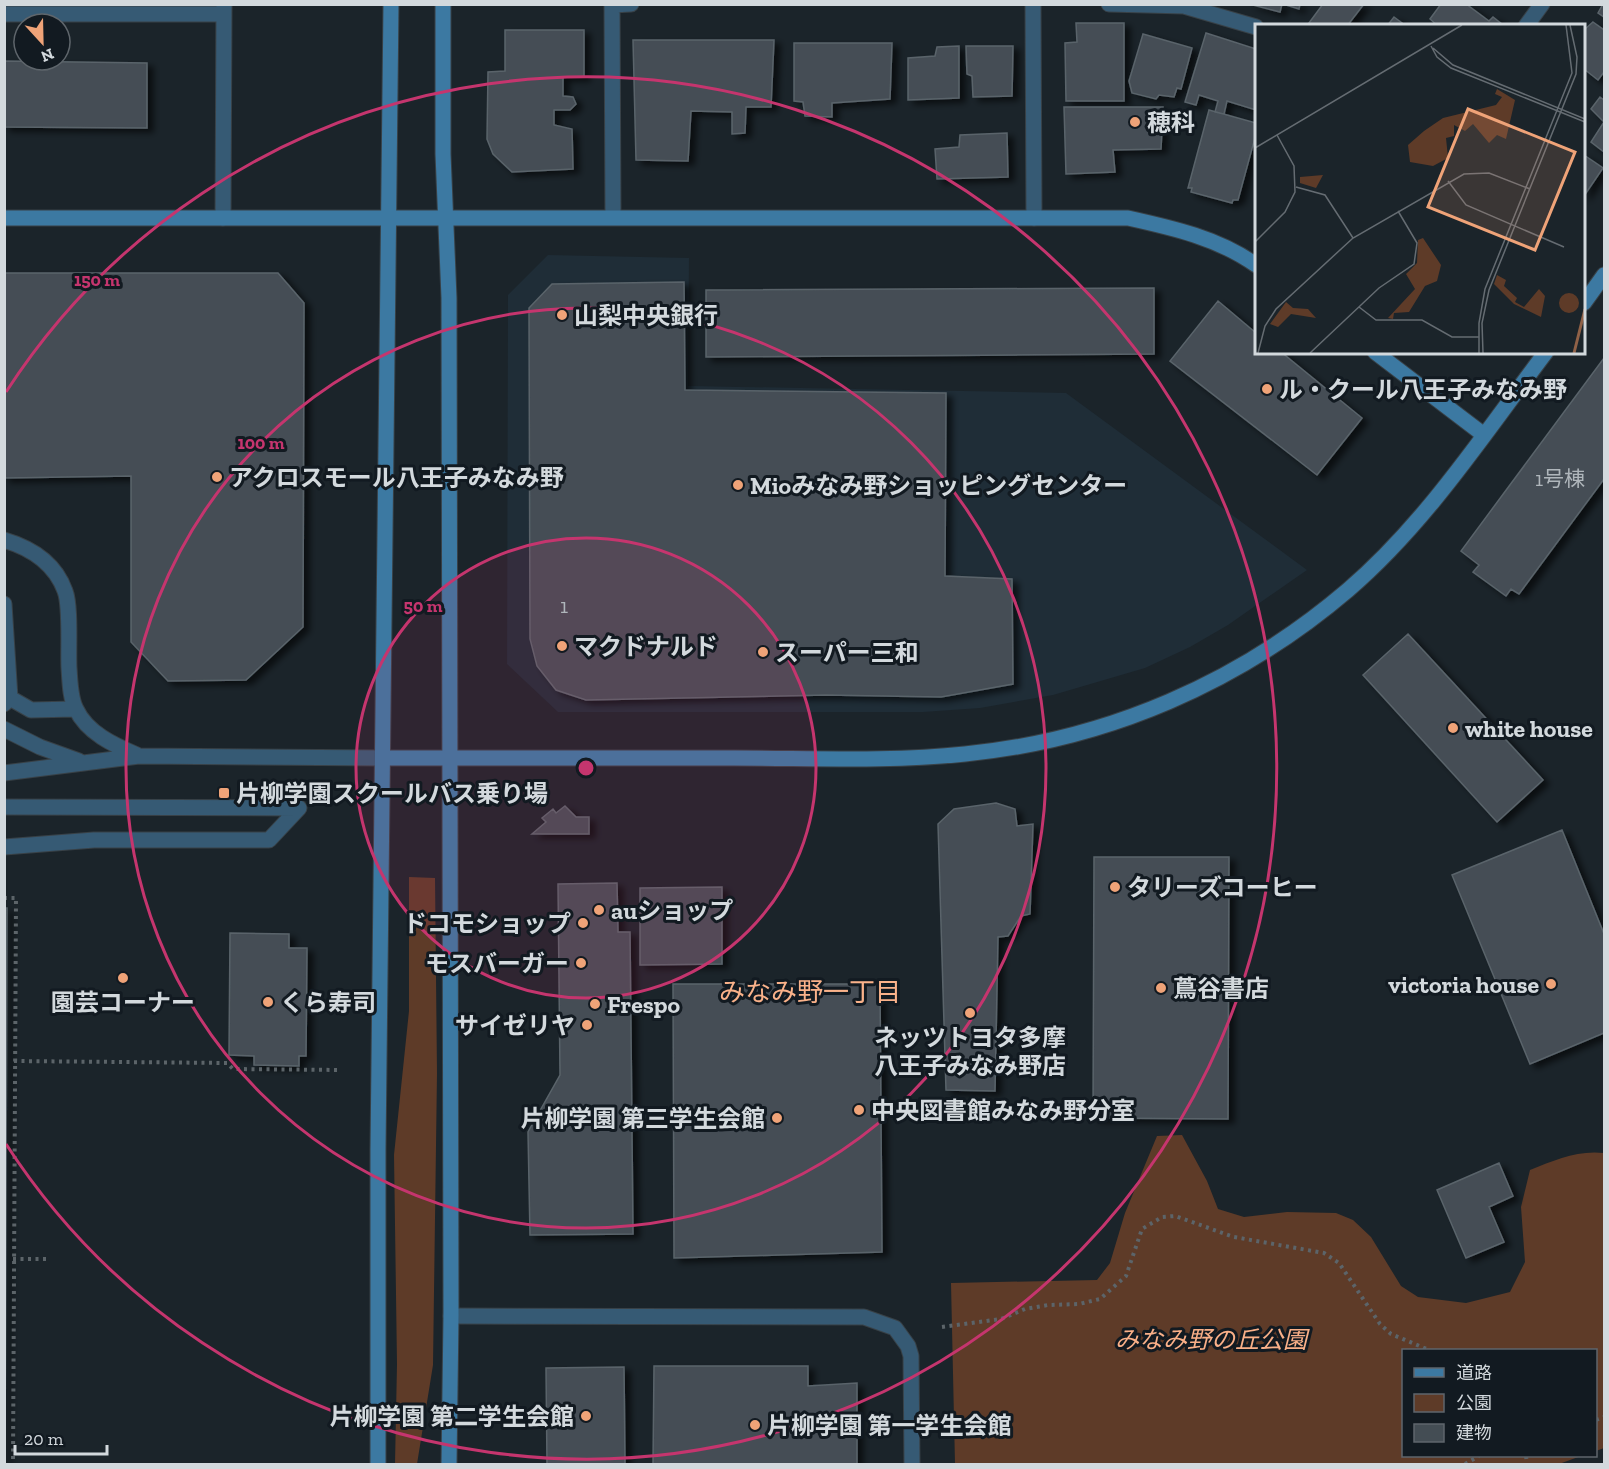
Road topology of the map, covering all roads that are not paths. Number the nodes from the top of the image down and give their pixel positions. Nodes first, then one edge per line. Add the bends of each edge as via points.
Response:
1 (391, 4) edge
2 (443, 4) edge
3 (631, 4) edge
4 (1033, 4) edge
5 (1109, 4) edge
6 (612, 5) edge
7 (1535, 7) edge
8 (224, 9) edge
9 (4, 14) edge
10 (1527, 24) edge
11 (1255, 26) edge
12 (389, 217) junction
13 (446, 217) junction
14 (613, 217) junction
15 (4, 218) edge
16 (223, 218) junction
17 (1034, 218) junction
18 (1255, 264) edge
19 (1605, 275) edge
20 (1585, 302) edge
21 (1378, 354) edge
22 (1545, 354) edge
23 (1484, 435) junction
24 (4, 540) edge
25 (4, 604) edge
26 (7, 701) edge
27 (75, 709) junction
28 (4, 729) edge
29 (139, 756) junction
30 (384, 758) junction
31 (450, 758) junction
32 (82, 762) junction
33 (4, 772) edge
34 (4, 807) edge
35 (4, 847) edge
36 (451, 1316) junction
37 (378, 1464) edge
38 (449, 1464) edge
39 (912, 1464) edge

1 - 12 street
2 - 13 street
3 - 6 street
4 - 17 street
5 - 11 street via 1184,6
6 - 14 street
7 - 10 street
8 - 9 street
8 - 16 street
12 - 13 street
12 - 16 street
12 - 30 street
13 - 14 street
13 - 31 street
14 - 17 street
15 - 16 street
17 - 18 street via 1128,218 1186,231
19 - 20 street
21 - 23 street
22 - 23 street
23 - 31 street via 1399,541 1316,615 1210,683 1101,728 1039,743 933,757
24 - 27 street via 28,547 48,563 66,591
25 - 26 street
26 - 27 street via 31,710
27 - 29 street via 89,727 110,743
28 - 32 street
29 - 30 street
29 - 32 street
30 - 31 street
30 - 37 street
31 - 36 street
32 - 33 street
34 - 35 street via 299,808 269,840 94,840
36 - 38 street
36 - 39 street via 864,1317 882,1321 903,1336 911,1356

